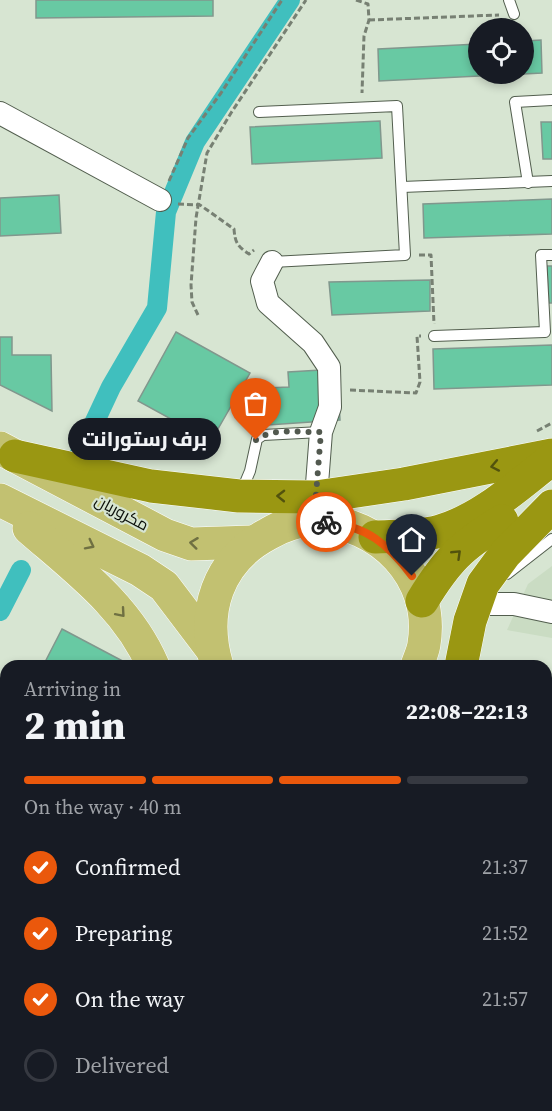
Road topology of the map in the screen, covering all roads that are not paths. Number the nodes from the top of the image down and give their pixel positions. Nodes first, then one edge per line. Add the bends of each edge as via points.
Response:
1 (509, 0) edge
2 (514, 14) road end
3 (552, 100) edge
4 (259, 112) dead end
5 (0, 113) edge
6 (552, 181) edge
7 (528, 183) junction
8 (402, 187) junction
9 (160, 200) road end
10 (552, 255) edge
11 (272, 262) joint
12 (434, 336) road end
13 (321, 432) junction
14 (8, 452) edge
15 (552, 454) edge
16 (552, 459) edge
17 (552, 492) edge
18 (239, 496) junction
19 (0, 502) edge
20 (552, 506) edge
21 (315, 509) junction
22 (375, 537) junction
23 (552, 539) edge
24 (252, 542) junction
25 (489, 598) junction
26 (422, 601) junction
27 (552, 612) edge
28 (422, 659) edge
29 (150, 660) edge
30 (214, 660) edge
31 (215, 660) edge
32 (462, 660) edge

1 - 2 lane
3 - 7 lane via 515,102
4 - 8 lane via 397,106
5 - 9 street
6 - 7 lane
7 - 8 lane
8 - 11 lane via 405,255
10 - 12 lane via 541,255 545,332
11 - 13 street via 262,281 267,303 313,343 329,367 330,407
13 - 18 lane via 272,433 256,440 250,471
13 - 21 street
14 - 18 highway via 151,486
24 -> 14 main road, مکروریان via 191,544 165,535
15 -> 21 highway via 404,484
16 - 22 highway via 468,521 438,532
26 -> 17 highway via 455,554
21 -> 18 highway
19 -> 29 main road via 126,617
19 -> 30 main road via 140,570 164,586
20 - 25 highway via 505,554 483,584
21 - 22 main road
21 - 24 main road
22 - 26 main road via 396,554 412,576
23 - 25 lane via 509,571
24 - 31 main road via 231,563 217,589 210,618
25 - 27 street
25 - 32 highway via 470,621
26 - 28 main road

